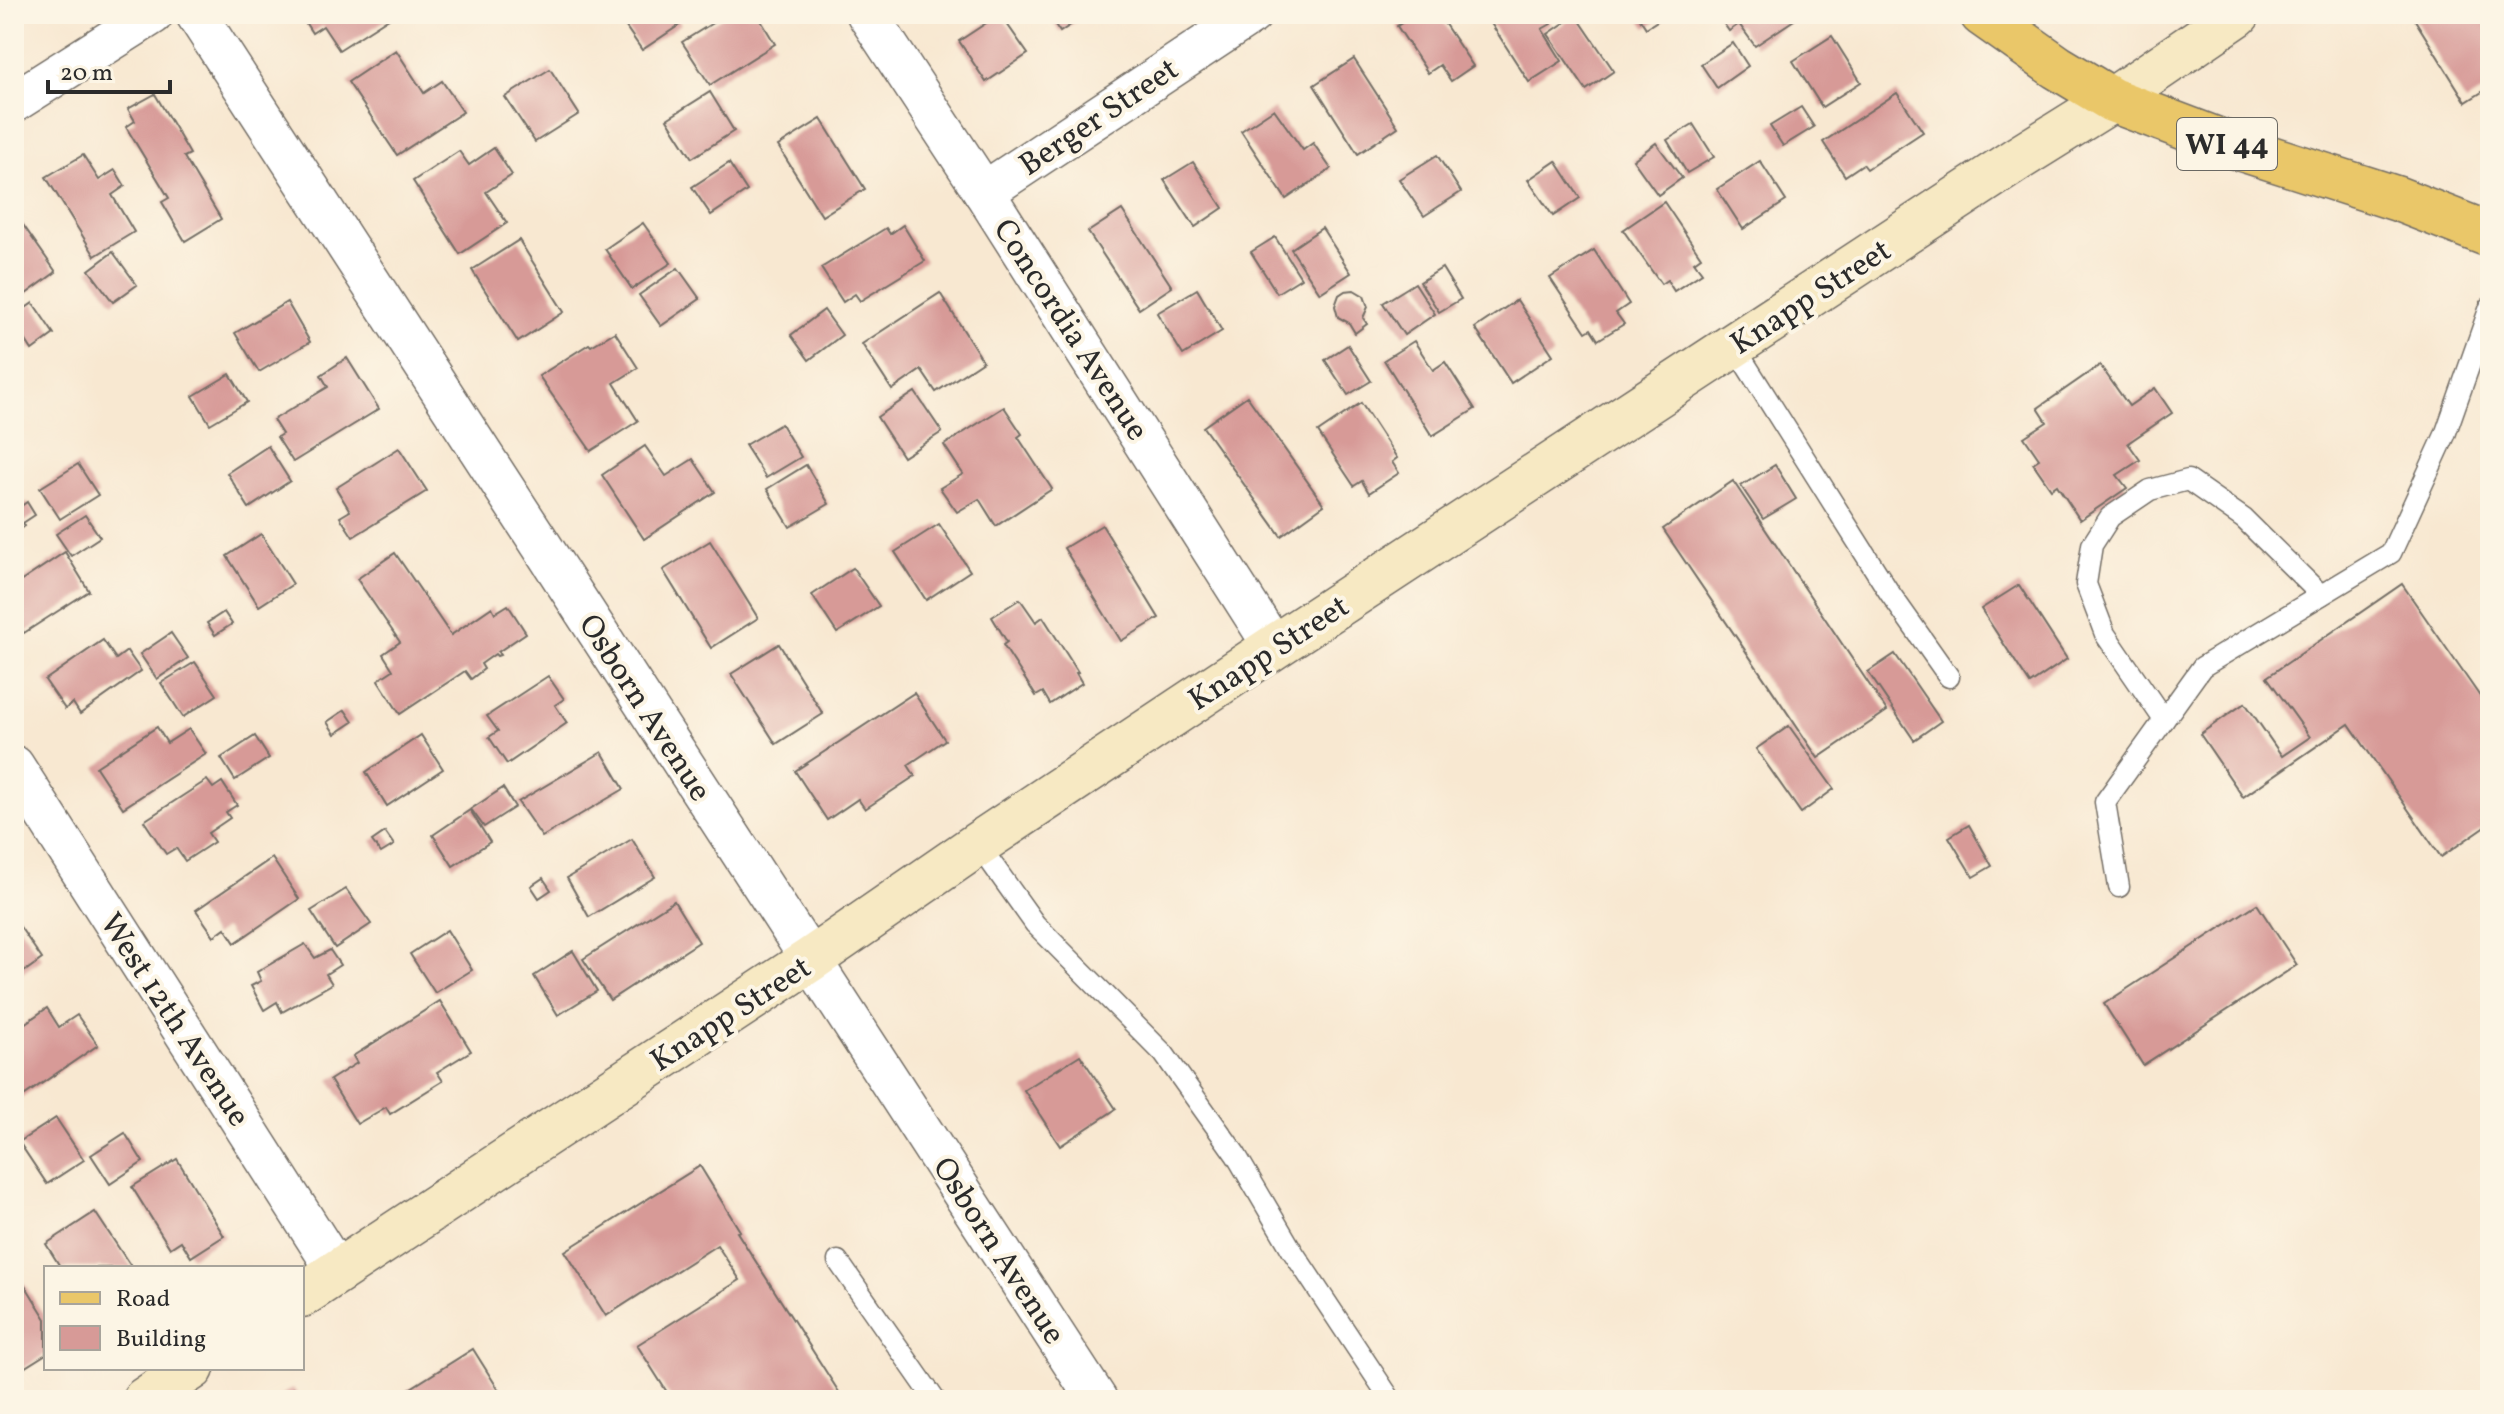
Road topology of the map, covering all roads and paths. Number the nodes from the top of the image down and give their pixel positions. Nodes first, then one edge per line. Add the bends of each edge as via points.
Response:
1 (153, 14) edge
2 (196, 14) edge
3 (867, 14) edge
4 (1252, 14) edge
5 (1982, 14) edge
6 (2238, 14) edge
7 (2112, 100) junction
8 (14, 102) edge
9 (984, 192) junction
10 (2490, 235) edge
11 (2490, 307) edge
12 (1734, 346) junction
13 (2321, 595) junction
14 (1274, 647) junction
15 (1949, 677) dead end
16 (2164, 720) junction
17 (14, 766) edge
18 (978, 844) junction
19 (2119, 887) dead end
20 (810, 960) junction
21 (838, 1261) dead end
22 (320, 1283) edge
23 (189, 1370) edge
24 (144, 1400) edge
25 (935, 1400) edge
26 (1097, 1400) edge
27 (1391, 1400) edge

1 - 8 street
2 - 20 street, Osborn Avenue
3 - 9 street, Concordia Avenue
4 - 9 street, Berger Street
5 - 7 main road, WI 44
6 - 7 street, Knapp Street
7 - 10 main road, WI 44
7 - 12 street, Knapp Street
9 - 14 street, Concordia Avenue
11 - 13 lane via 2445,435 2391,553
12 - 14 street, Knapp Street
12 - 15 lane via 1889,592
13 - 16 lane via 2202,667
13 - 16 lane via 2244,519 2188,480 2150,490 2110,517 2092,545 2086,584 2105,634
14 - 18 street, Knapp Street
16 - 19 lane via 2105,802
17 - 22 street, West 12th Avenue
18 - 20 street, Knapp Street
18 - 27 lane via 1035,924 1164,1054 1236,1155
20 - 22 street, Knapp Street
20 - 26 street, Osborn Avenue
21 - 25 lane
23 - 24 street

